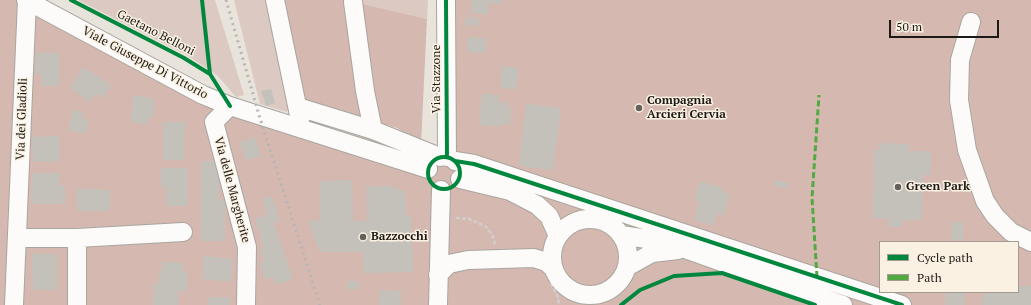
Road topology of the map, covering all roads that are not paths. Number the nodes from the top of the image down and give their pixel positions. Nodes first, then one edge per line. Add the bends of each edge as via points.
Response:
1 (27, 0) edge
2 (275, 0) edge
3 (446, 0) edge
4 (353, 2) dead end
5 (971, 22) dead end
6 (230, 106) junction
7 (298, 107) junction
8 (301, 128) junction
9 (373, 130) junction
10 (443, 161) junction
11 (460, 179) junction
12 (441, 190) junction
13 (549, 216) junction
14 (583, 220) junction
15 (183, 232) dead end
16 (621, 235) junction
17 (558, 236) junction
18 (17, 238) junction
19 (77, 238) junction
20 (1031, 242) edge
21 (685, 249) junction
22 (627, 267) junction
23 (553, 268) junction
24 (438, 275) junction
25 (817, 278) junction
26 (812, 295) junction
27 (568, 296) edge
28 (587, 300) edge
29 (14, 305) edge
30 (76, 305) edge
31 (246, 305) edge
32 (438, 305) edge
33 (843, 305) edge
34 (902, 305) edge

1 - 6 street, Viale Giuseppe Di Vittorio via 202,95
1 - 18 street, Via dei Gladioli
2 - 7 street
3 - 10 street, Via Stazzone
4 - 9 street
5 - 20 street via 960,60 959,100 967,150 985,201 995,216 1011,232
6 - 8 street, Viale Giuseppe Di Vittorio
6 - 31 street, Via delle Margherite via 214,122 247,247
7 - 8 street
7 - 9 street
8 - 10 street, Viale Giuseppe Di Vittorio
9 - 10 street
10 - 11 street via 460,170
10 - 12 street via 428,174 432,184
10 - 25 street via 474,164
11 - 12 street via 452,188
11 - 13 street via 510,191 537,205
12 - 24 street
13 - 14 street
13 - 17 street
14 - 16 street via 604,222
14 - 17 street via 565,229
15 - 19 street
16 - 21 street
16 - 22 street via 626,245
17 - 23 street via 552,257
18 - 19 street
18 - 29 street, Via dei Gladioli
19 - 30 street
21 - 22 street via 652,253
21 - 26 street
22 - 28 street via 614,288
23 - 24 street via 546,262 534,258 468,260 449,264
23 - 27 street
24 - 32 street
25 - 26 street
25 - 34 street
26 - 33 street
27 - 28 street via 578,294

